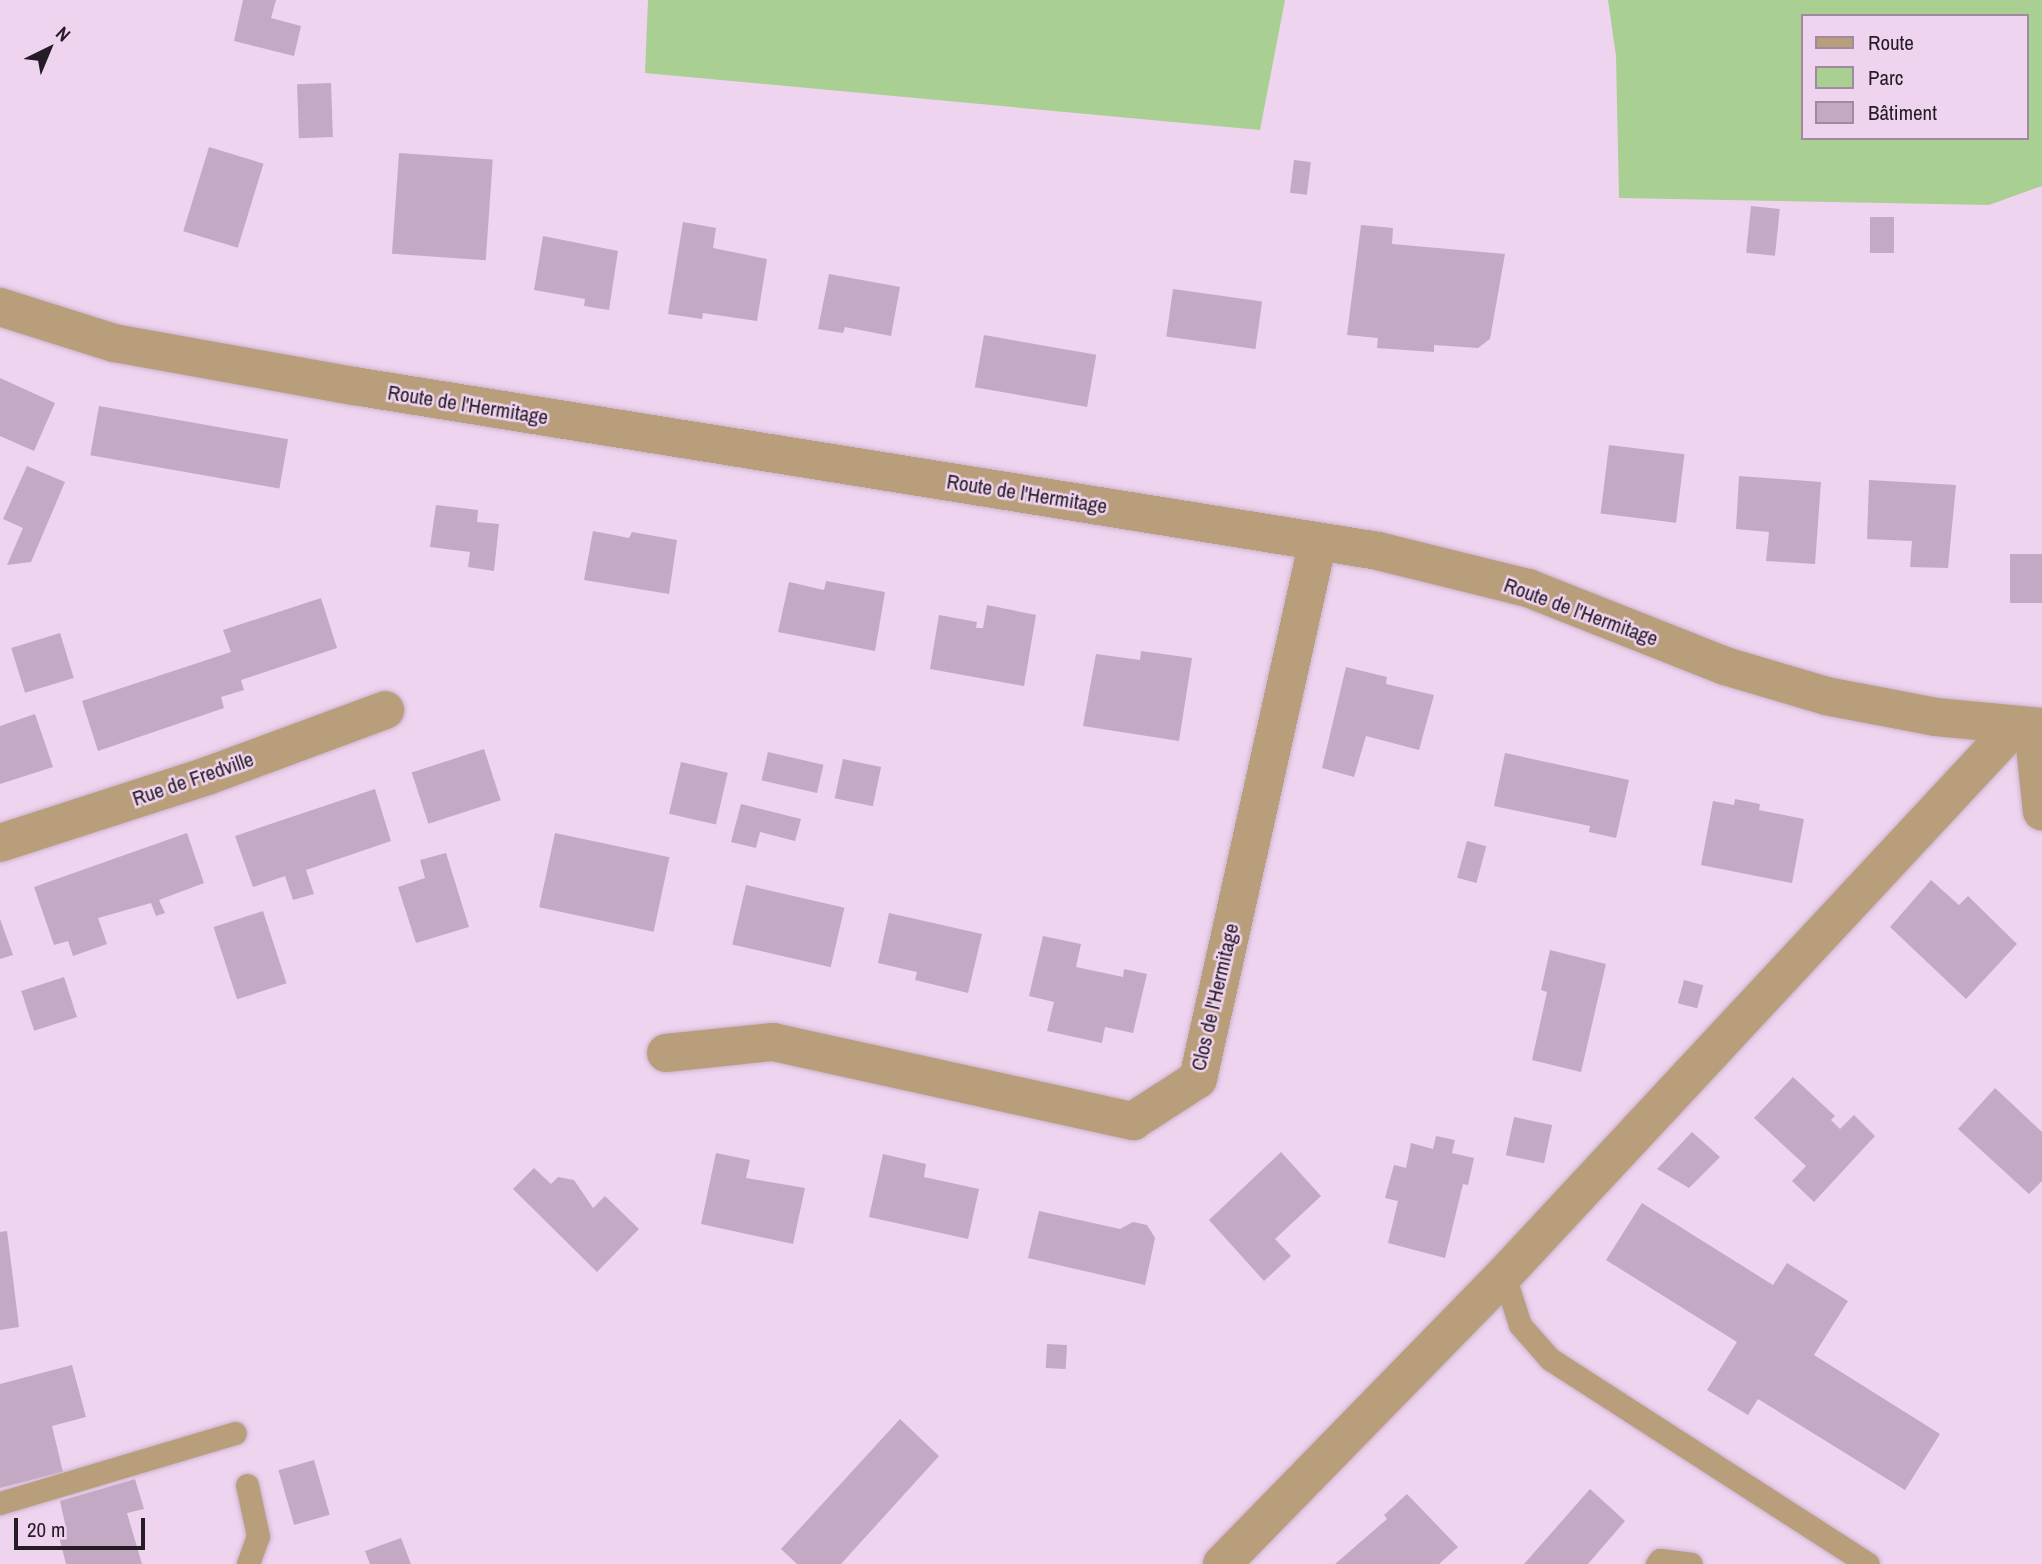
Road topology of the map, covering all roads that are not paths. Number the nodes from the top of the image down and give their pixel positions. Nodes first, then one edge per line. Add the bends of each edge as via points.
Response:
1 (0, 307) edge
2 (1318, 541) junction
3 (385, 710) dead end
4 (2030, 727) edge
5 (2042, 812) edge
6 (0, 844) edge
7 (666, 1053) dead end
8 (1504, 1275) junction
9 (235, 1433) dead end
10 (247, 1485) dead end
11 (0, 1503) edge
12 (248, 1564) edge
13 (1222, 1564) edge
14 (1657, 1564) edge
15 (1691, 1564) edge
16 (1868, 1564) edge

1 - 2 street, Route de l'Hermitage via 114,343 354,386
2 - 4 street, Route de l'Hermitage via 1528,588 1725,666 1826,696
2 - 7 street, Clos de l'Hermitage via 1198,1079 1133,1121 773,1042
3 - 6 street, Rue de Fredville via 208,776
4 - 5 street
4 - 8 street
8 - 13 street
8 - 16 lane via 1520,1325 1550,1359
9 - 11 lane
10 - 12 lane via 258,1535
14 - 15 lane

